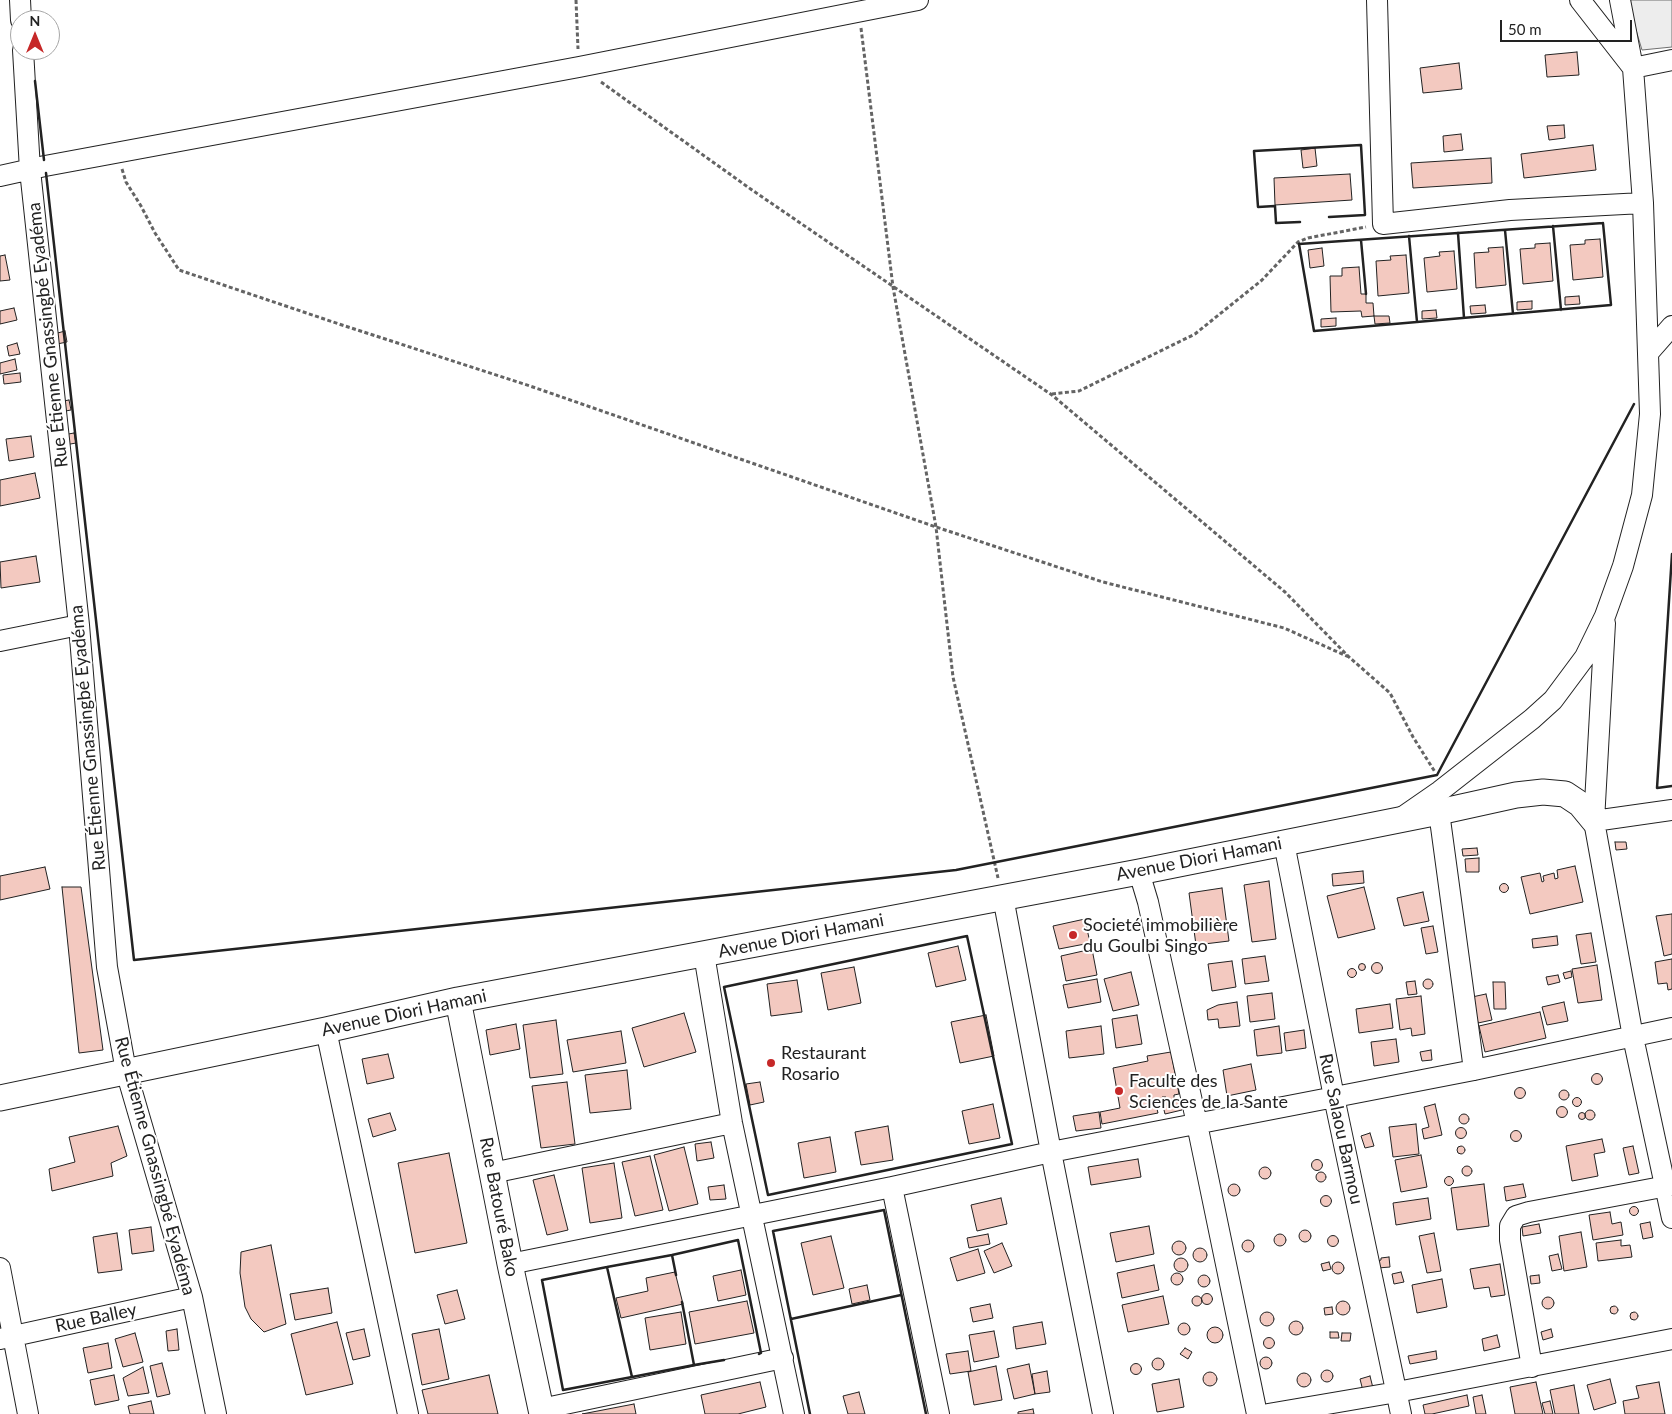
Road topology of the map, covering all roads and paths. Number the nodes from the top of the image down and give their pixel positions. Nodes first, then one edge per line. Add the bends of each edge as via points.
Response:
1 (576, 0) edge
2 (918, 0) edge
3 (1377, 0) edge
4 (1580, 0) edge
5 (1620, 0) edge
6 (859, 11) junction
7 (24, 60) edge
8 (1672, 60) edge
9 (580, 67) junction
10 (1633, 68) junction
11 (117, 153) junction
12 (30, 170) junction
13 (0, 176) edge
14 (1643, 203) junction
15 (1383, 224) junction
16 (893, 287) junction
17 (1672, 326) edge
18 (1649, 352) junction
19 (1052, 394) junction
20 (936, 527) junction
21 (1605, 616) junction
22 (79, 625) junction
23 (0, 640) edge
24 (1349, 657) junction
25 (1437, 775) dead end
26 (1672, 810) edge
27 (1439, 812) junction
28 (1398, 820) junction
29 (1594, 821) junction
30 (1284, 842) junction
31 (994, 862) dead end
32 (1139, 872) junction
33 (1003, 897) junction
34 (704, 954) junction
35 (458, 1000) junction
36 (1672, 1028) edge
37 (326, 1030) junction
38 (1633, 1037) junction
39 (1474, 1070) junction
40 (126, 1071) junction
41 (1334, 1097) junction
42 (0, 1098) edge
43 (732, 1123) junction
44 (1197, 1124) junction
45 (1051, 1152) junction
46 (492, 1173) junction
47 (1669, 1186) edge
48 (892, 1187) junction
49 (752, 1215) junction
50 (1672, 1218) edge
51 (510, 1264) junction
52 (0, 1268) edge
53 (192, 1297) junction
54 (6, 1337) edge
55 (1672, 1339) edge
56 (783, 1358) junction
57 (1532, 1367) junction
58 (1397, 1392) junction
59 (541, 1412) edge
60 (28, 1414) edge
61 (216, 1414) edge
62 (408, 1414) edge
63 (794, 1414) edge
64 (939, 1414) edge
65 (1103, 1414) edge
66 (1257, 1414) edge
67 (1268, 1414) edge
68 (1400, 1414) edge

1 - 9 path
2 - 6 street
3 - 15 street
4 - 10 street
5 - 10 street
6 - 9 street
6 - 16 path
7 - 12 street, Rue Étienne Gnassingbé Eyadéma
8 - 10 street
9 - 11 street
9 - 16 path
10 - 14 street
11 - 12 street
11 - 20 path via 126,182 179,270 530,386
12 - 13 street
12 - 22 street, Rue Étienne Gnassingbé Eyadéma
14 - 15 street via 1510,210
14 - 18 street
15 - 19 path via 1298,242 1262,280 1195,334 1079,391
16 - 19 path
16 - 20 path
17 - 18 street
18 - 21 street via 1650,414 1642,495 1623,566
19 - 24 path via 1285,592
20 - 24 path via 1103,582 1284,628
20 - 31 path via 953,677
21 - 28 street via 1585,657 1553,700 1513,735
21 - 29 street
22 - 23 street
22 - 40 street, Rue Étienne Gnassingbé Eyadéma via 107,967
24 - 25 path via 1390,694
26 - 29 street
27 - 28 main road, Avenue Diori Hamani
27 - 29 main road, Avenue Diori Hamani via 1543,792 1565,794 1580,804
27 - 39 street
28 - 30 main road, Avenue Diori Hamani
29 - 38 street
30 - 32 main road, Avenue Diori Hamani
30 - 41 street, Rue Salaou Barmou
32 - 33 main road, Avenue Diori Hamani
32 - 44 street
33 - 34 main road, Avenue Diori Hamani
33 - 45 street
34 - 35 main road, Avenue Diori Hamani
34 - 43 street
35 - 37 main road, Avenue Diori Hamani
35 - 46 main road, Rue Batouré Bako
36 - 38 street
37 - 40 main road, Avenue Diori Hamani
37 - 62 street
38 - 39 street
38 - 47 street
39 - 41 street
40 - 42 main road, Avenue Diori Hamani
40 - 53 street, Rue Étienne Gnassingbé Eyadéma
41 - 44 street
41 - 58 street, Rue Salaou Barmou
43 - 46 street
43 - 49 street
44 - 45 street
44 - 66 street
45 - 48 street
45 - 65 street
46 - 51 main road, Rue Batouré Bako
47 - 50 street
47 - 57 street via 1516,1216 1510,1226 1510,1240
48 - 49 street
48 - 64 street
49 - 51 street
49 - 56 street
51 - 59 main road, Rue Batouré Bako
52 - 54 street
53 - 54 street, Rue Balley
53 - 61 street, Rue Étienne Gnassingbé Eyadéma
54 - 60 street
55 - 57 street
56 - 59 street
56 - 63 street
57 - 58 street
58 - 67 street
58 - 68 street, Rue Salaou Barmou

